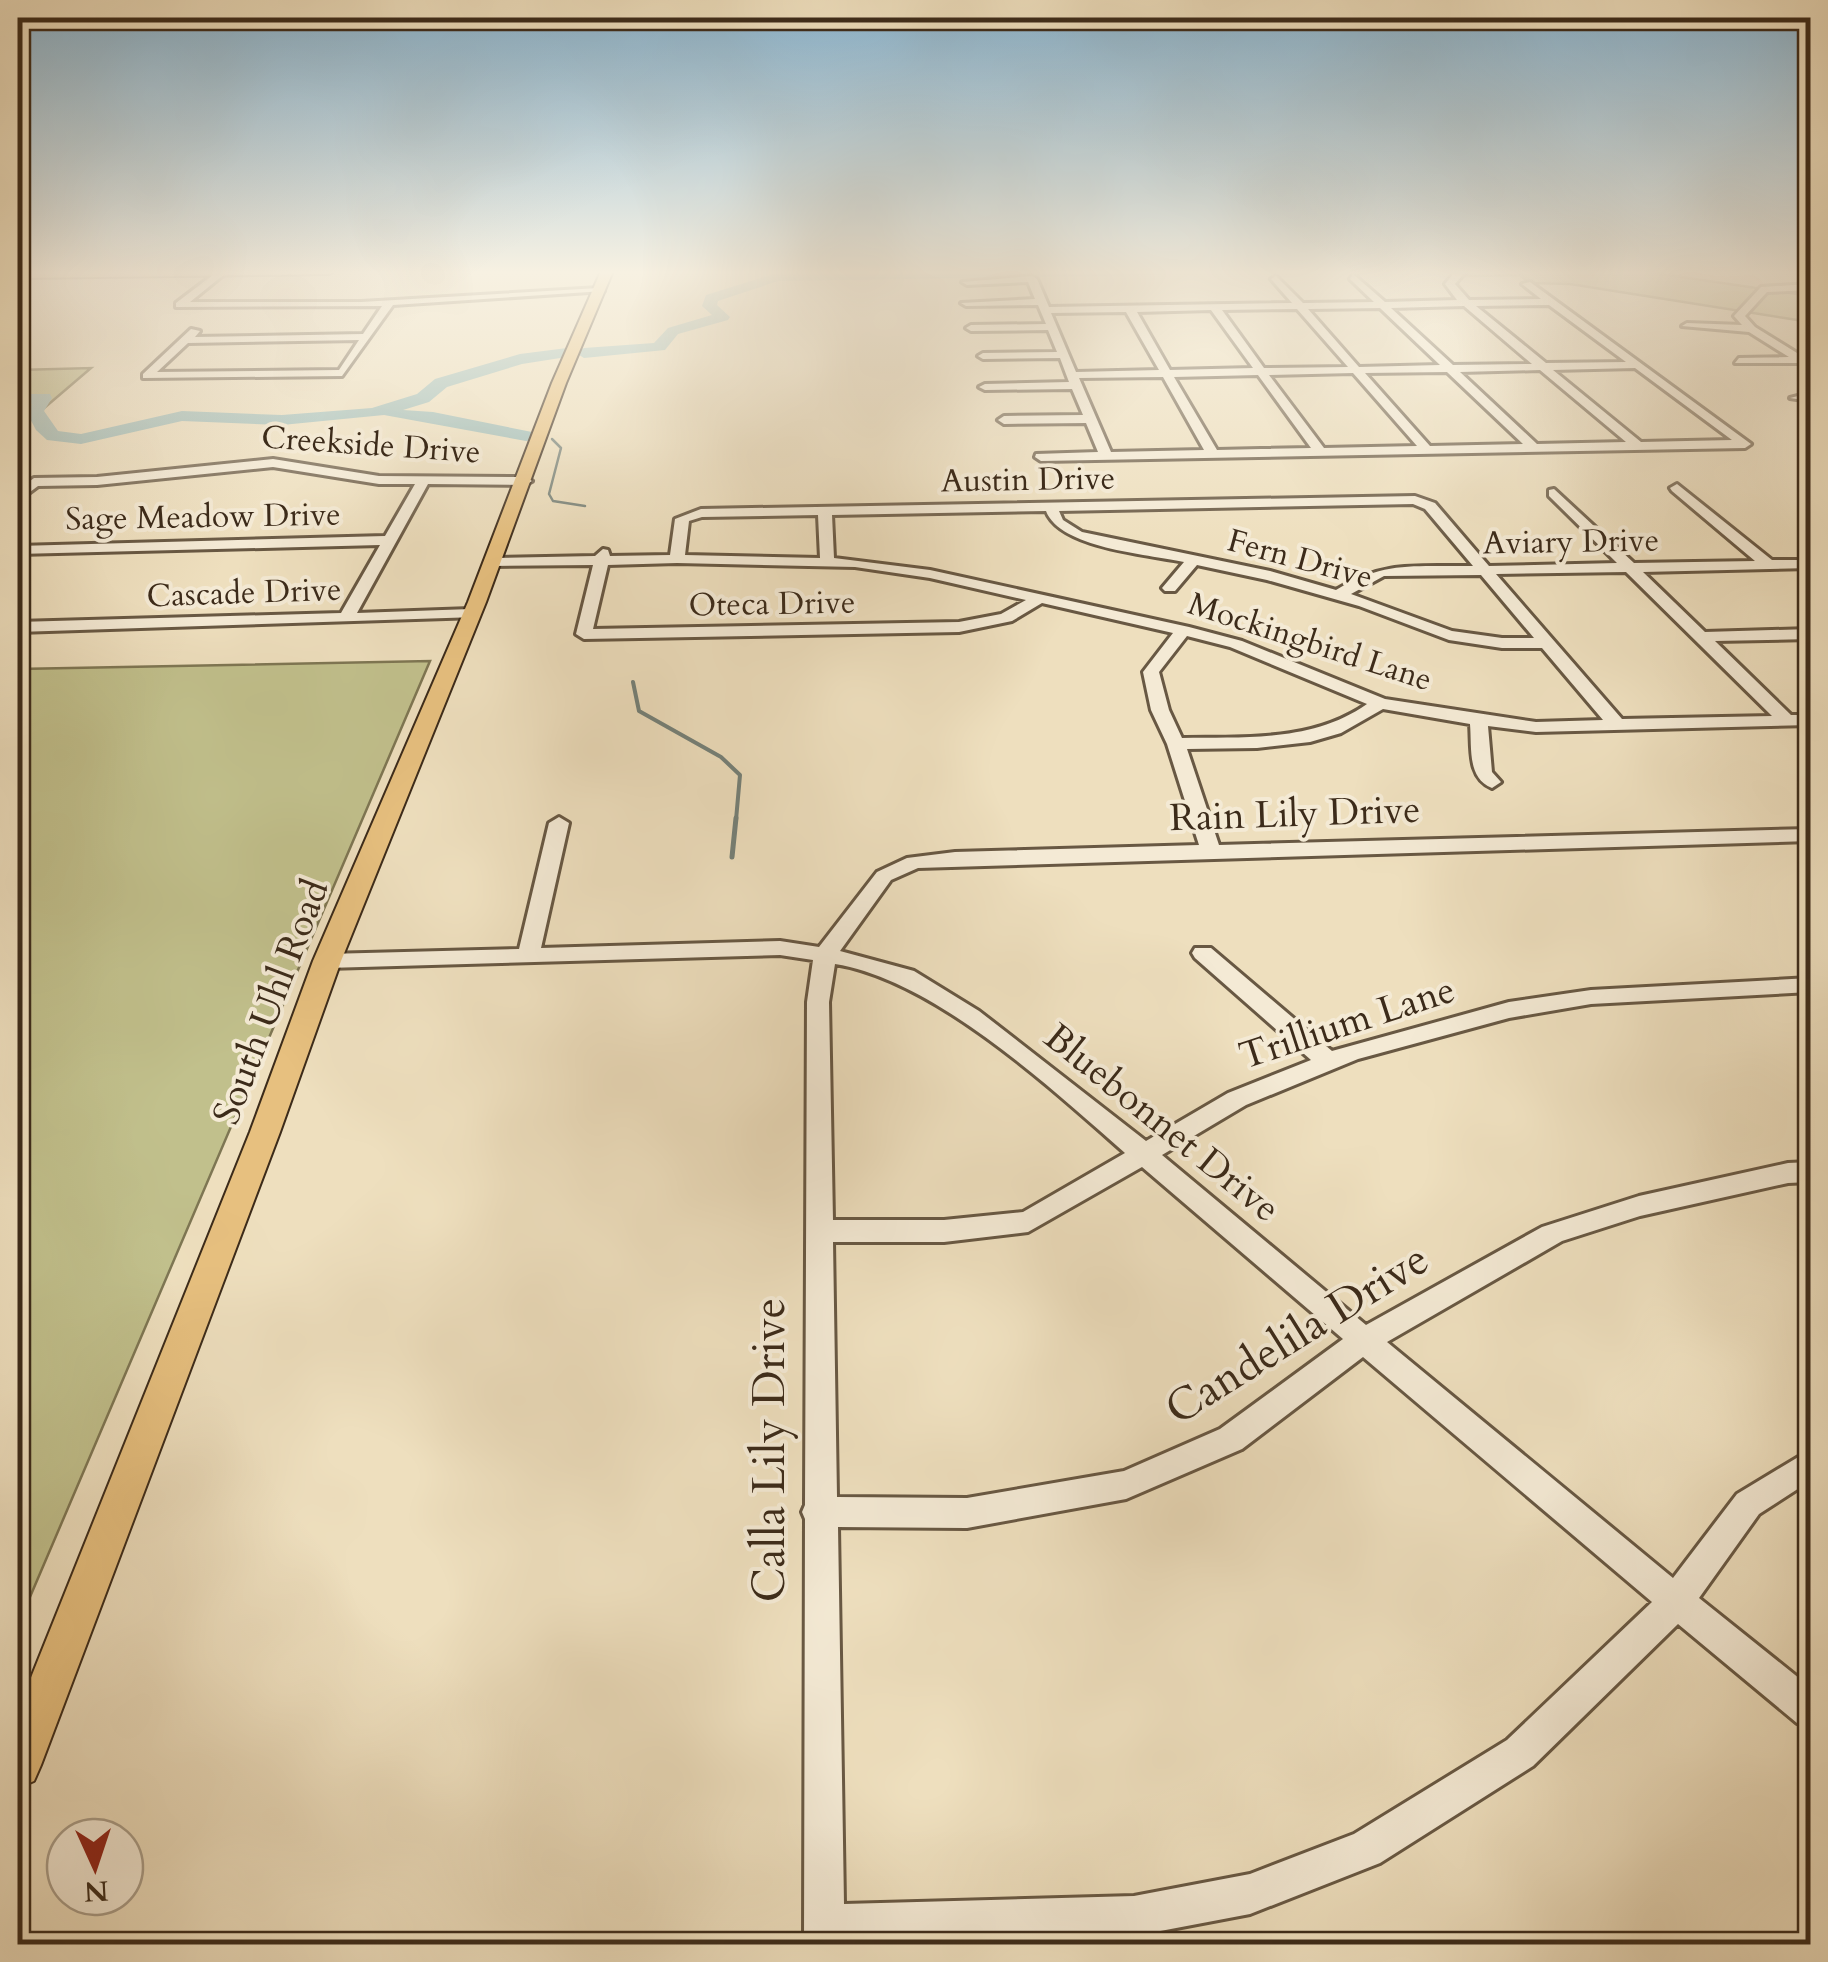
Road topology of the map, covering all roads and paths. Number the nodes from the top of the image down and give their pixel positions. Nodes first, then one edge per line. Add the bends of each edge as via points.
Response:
1 (161, 363) edge
2 (349, 363) edge
3 (567, 363) edge
4 (1066, 363) edge
5 (1160, 363) edge
6 (1256, 363) edge
7 (1349, 363) edge
8 (1443, 363) edge
9 (1539, 363) edge
10 (1635, 363) edge
11 (1777, 363) edge
12 (1806, 363) edge
13 (1638, 365) junction
14 (1543, 366) junction
15 (1449, 368) junction
16 (1356, 370) junction
17 (1262, 371) junction
18 (1166, 373) junction
19 (1074, 380) junction
20 (986, 386) dead end
21 (1796, 398) dead end
22 (1810, 398) edge
23 (1091, 419) junction
24 (1004, 420) dead end
25 (1638, 446) junction
26 (1534, 448) junction
27 (1427, 450) junction
28 (1320, 452) junction
29 (1213, 454) junction
30 (1106, 456) junction
31 (1041, 457) dead end
32 (524, 481) junction
33 (423, 482) junction
34 (1677, 488) dead end
35 (1554, 493) dead end
36 (18, 497) edge
37 (1051, 506) junction
38 (825, 511) junction
39 (390, 540) junction
40 (18, 550) edge
41 (602, 557) junction
42 (493, 559) junction
43 (677, 559) junction
44 (1194, 560) junction
45 (827, 561) junction
46 (1810, 564) edge
47 (1768, 565) junction
48 (1631, 568) junction
49 (1487, 572) junction
50 (1170, 588) dead end
51 (1338, 595) junction
52 (1038, 599) junction
53 (471, 614) junction
54 (346, 618) junction
55 (18, 627) edge
56 (1183, 630) junction
57 (1810, 634) edge
58 (1701, 637) junction
59 (1546, 642) junction
60 (1380, 703) junction
61 (1479, 720) junction
62 (1810, 720) edge
63 (1786, 721) junction
64 (1618, 725) junction
65 (1176, 744) junction
66 (1492, 782) dead end
67 (559, 824) dead end
68 (1810, 835) edge
69 (1210, 851) junction
70 (1203, 953) dead end
71 (528, 955) junction
72 (825, 955) junction
73 (327, 961) junction
74 (1810, 985) edge
75 (1330, 1062) junction
76 (1144, 1154) junction
77 (1810, 1172) edge
78 (818, 1231) junction
79 (1364, 1340) junction
80 (1810, 1464) edge
81 (818, 1512) junction
82 (1676, 1602) junction
83 (1810, 1710) edge
84 (18, 1765) edge
85 (824, 1935) edge

1 - 2 street via 147,376 342,373
3 - 32 main road, South Uhl Road
4 - 19 street
5 - 18 street
6 - 17 street
7 - 16 street
8 - 15 street
9 - 14 street
10 - 13 street
11 - 12 street
13 - 14 street
13 - 25 street via 1745,444
14 - 15 street
14 - 25 street
15 - 16 street
15 - 26 street
16 - 17 street
16 - 27 street
17 - 18 street
17 - 28 street
18 - 19 street
18 - 29 street
19 - 20 street
19 - 23 street
21 - 22 street
23 - 24 street
23 - 30 street
25 - 26 street
26 - 27 street
27 - 28 street
28 - 29 street
29 - 30 street
30 - 31 street
32 - 33 street, Creekside Drive
32 - 42 main road, South Uhl Road
33 - 36 street, Creekside Drive via 273,463 34,482
33 - 39 street
34 - 47 street
35 - 48 street
37 - 38 street, Austin Drive
37 - 44 street, Fern Drive via 1058,522 1077,535
37 - 49 street, Austin Drive via 1415,500 1430,506
38 - 43 street, Austin Drive via 689,515 682,519
38 - 45 street
39 - 40 street, Sage Meadow Drive
39 - 54 street
41 - 42 street, Mockingbird Lane
41 - 43 street, Mockingbird Lane
41 - 52 street, Oteca Drive via 584,634 959,627 1006,618
42 - 53 main road, South Uhl Road
43 - 45 street, Mockingbird Lane
44 - 50 street
44 - 51 street, Fern Drive
45 - 52 street, Mockingbird Lane via 930,574
46 - 47 street, Aviary Drive
47 - 48 street, Aviary Drive
48 - 49 street, Aviary Drive
48 - 58 street
49 - 51 street, Aviary Drive via 1383,572
49 - 59 street
51 - 59 street, Fern Drive via 1448,635
52 - 56 street, Mockingbird Lane
53 - 54 street, Cascade Drive
53 - 73 main road, South Uhl Road
54 - 55 street, Cascade Drive
56 - 60 street, Mockingbird Lane via 1236,644
56 - 65 street via 1151,672
57 - 58 street
58 - 63 street
59 - 64 street
60 - 61 street, Mockingbird Lane
60 - 65 street via 1358,722 1306,738
61 - 64 street, Mockingbird Lane
61 - 66 street via 1482,773
62 - 63 street, Mockingbird Lane
63 - 64 street, Mockingbird Lane
65 - 69 street
67 - 71 street
68 - 69 street, Rain Lily Drive
69 - 72 street, Rain Lily Drive via 914,862 884,876
70 - 75 street
71 - 72 street, Bluebonnet Drive via 780,948
71 - 73 street, Bluebonnet Drive
72 - 76 street, Bluebonnet Drive via 906,976 971,1016
72 - 78 street, Calla Lily Drive via 818,1002
73 - 84 main road, South Uhl Road
74 - 75 street, Trillium Lane via 1590,997 1509,1010
75 - 76 street, Trillium Lane via 1237,1099
76 - 78 street, Trillium Lane via 1028,1222 944,1232
76 - 79 street, Bluebonnet Drive
77 - 79 street, Candelila Drive via 1639,1206 1552,1234
78 - 81 street, Calla Lily Drive
79 - 81 street, Candelila Drive via 1231,1439 1126,1485 967,1513
79 - 82 street, Bluebonnet Drive
80 - 82 street via 1748,1504
81 - 85 street, Calla Lily Drive
82 - 83 street, Bluebonnet Drive
82 - 85 street via 1520,1753 1366,1849 1250,1894 1134,1916

